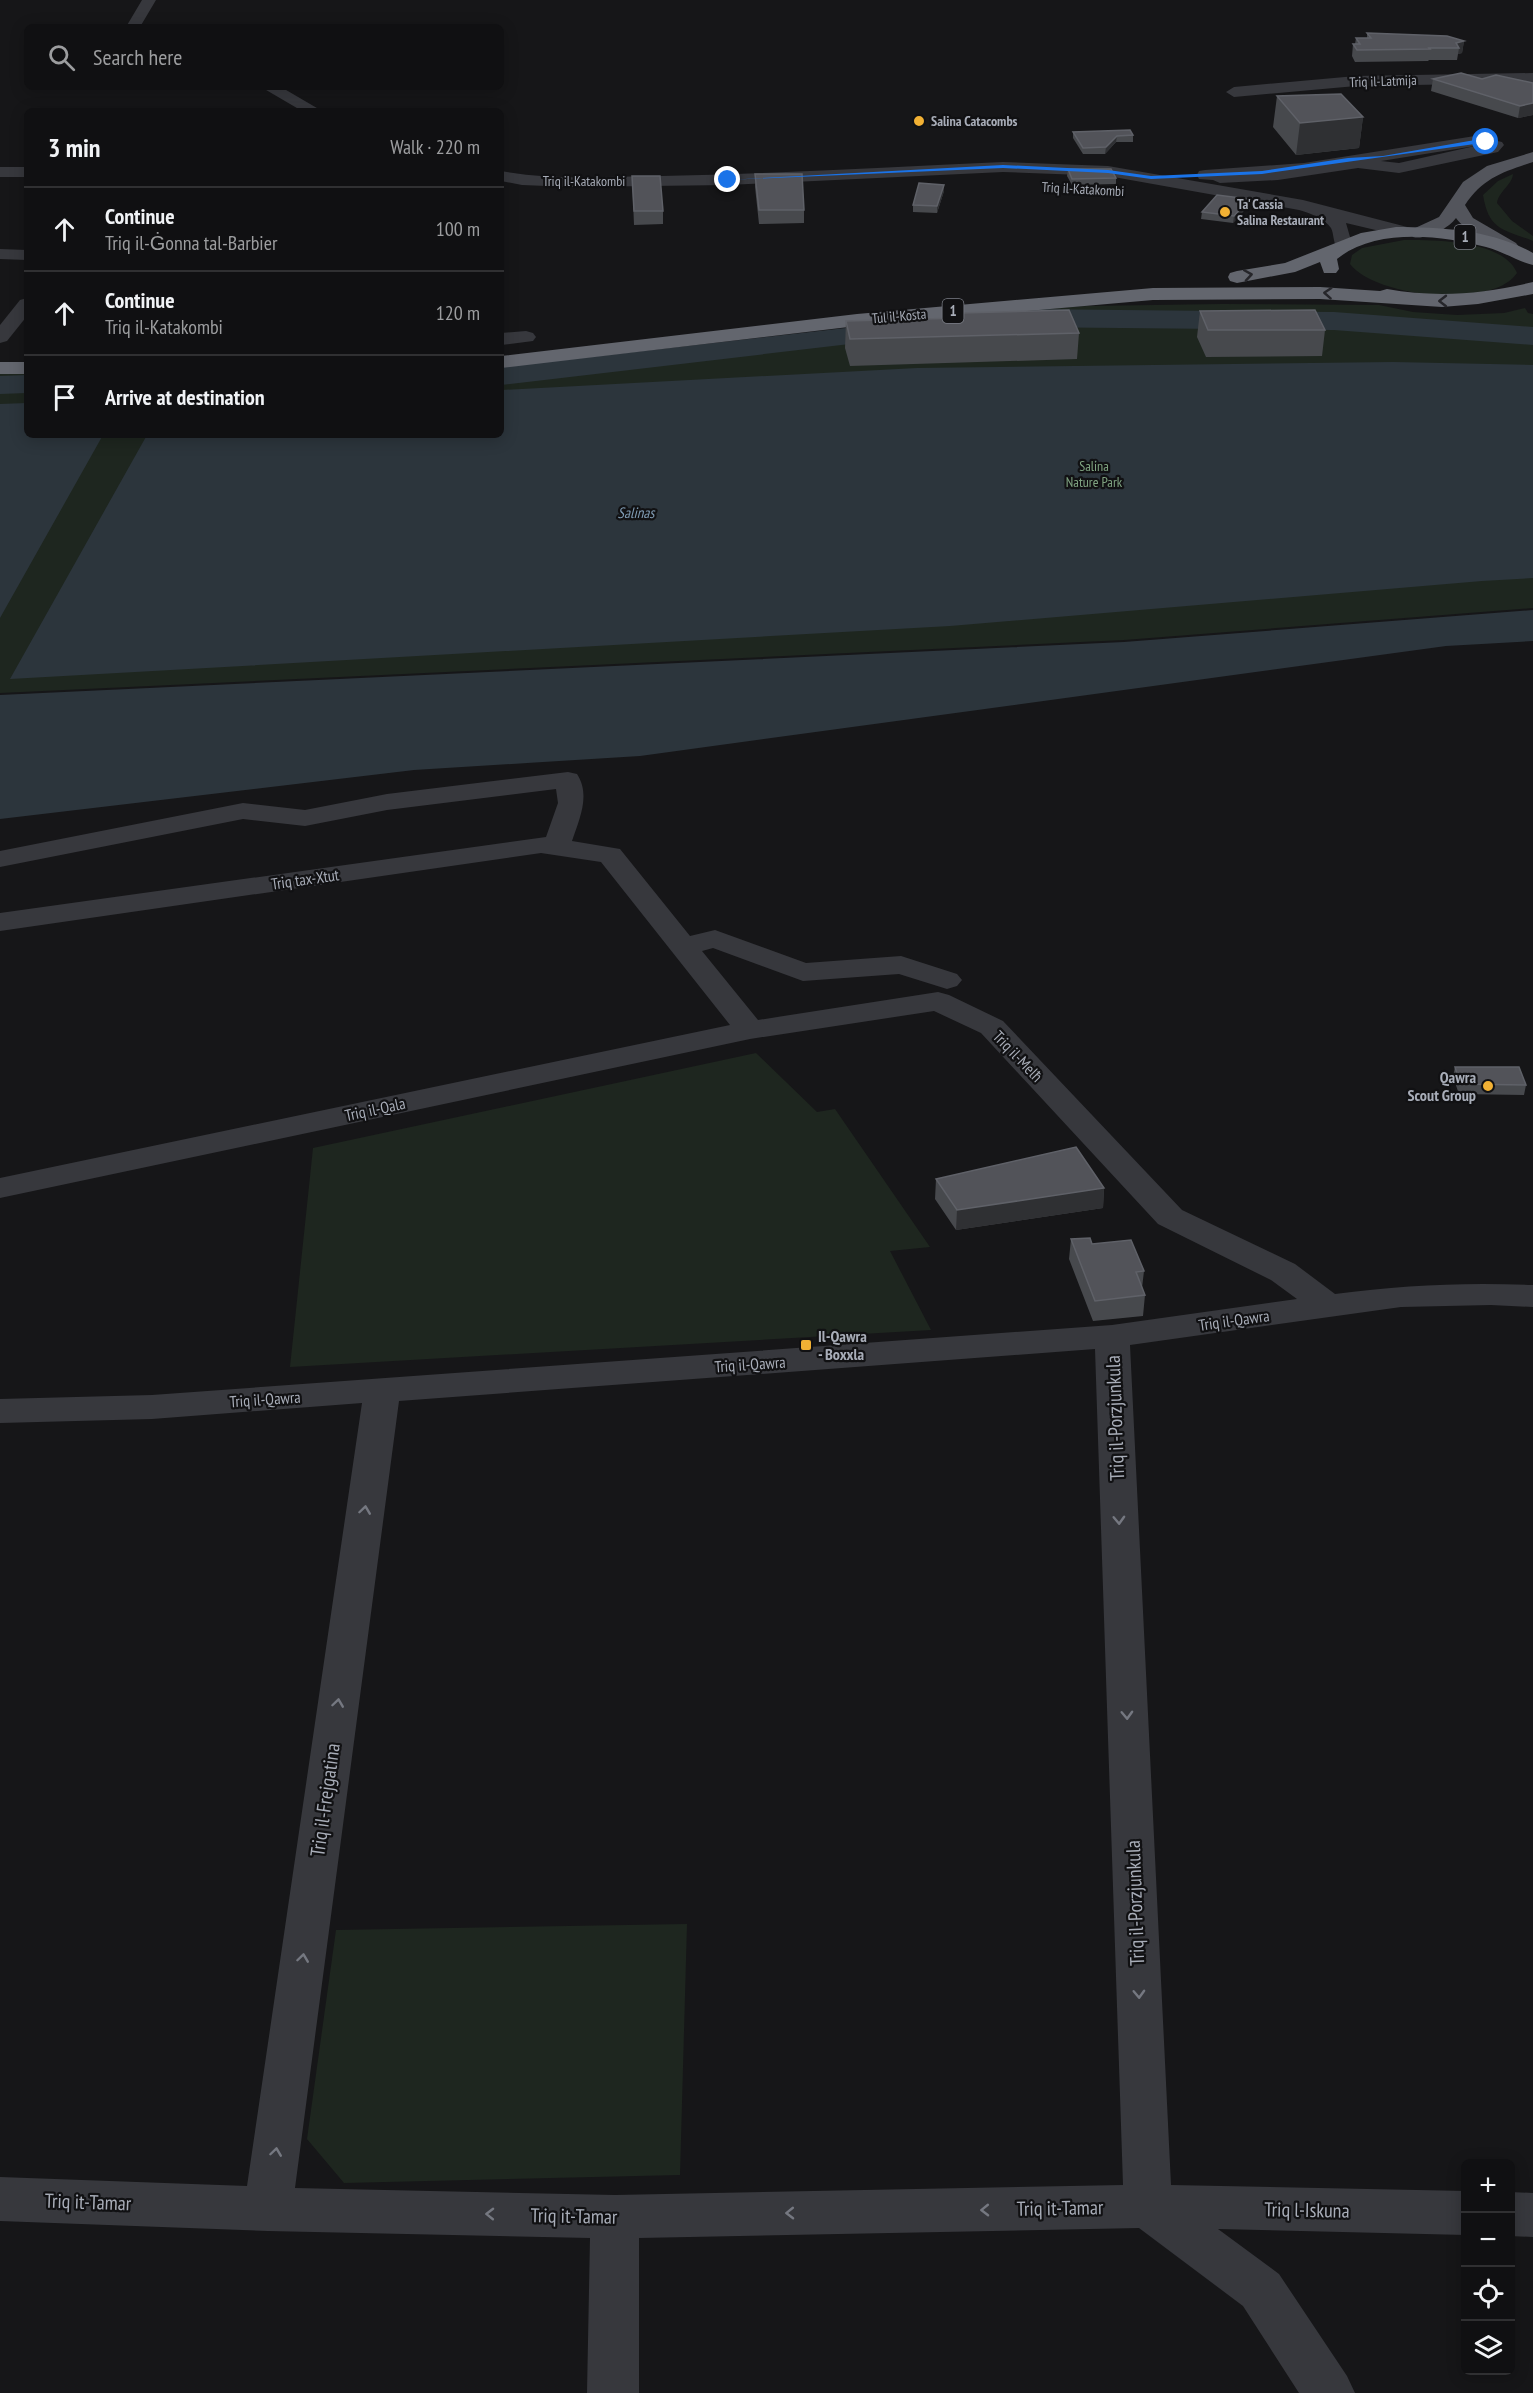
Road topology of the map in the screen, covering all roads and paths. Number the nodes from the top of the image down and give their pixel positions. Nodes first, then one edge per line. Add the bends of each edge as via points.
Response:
1 (149, 0) edge
2 (135, 24) edge
3 (1533, 78) edge
4 (274, 90) edge
5 (1234, 92) dead end
6 (308, 108) edge
7 (1533, 157) edge
8 (1048, 169) junction
9 (956, 170) junction
10 (0, 172) edge
11 (24, 172) edge
12 (504, 177) edge
13 (1151, 178) junction
14 (1177, 184) junction
15 (1212, 191) junction
16 (1133, 192) dead end
17 (1455, 204) junction
18 (1323, 212) junction
19 (1412, 232) junction
20 (1338, 247) junction
21 (0, 254) edge
22 (24, 255) edge
23 (1525, 255) edge
24 (1533, 288) edge
25 (1533, 293) edge
26 (1509, 294) junction
27 (1407, 299) junction
28 (24, 308) edge
29 (526, 337) dead end
30 (0, 338) edge
31 (24, 339) edge
32 (504, 339) edge
33 (504, 352) edge
34 (0, 360) edge
35 (24, 360) edge
36 (504, 362) edge
37 (0, 368) edge
38 (24, 368) edge
39 (557, 846) junction
40 (0, 859) edge
41 (0, 922) edge
42 (683, 946) junction
43 (938, 1001) junction
44 (750, 1030) junction
45 (0, 1188) edge
46 (1533, 1296) edge
47 (1329, 1307) junction
48 (1112, 1336) junction
49 (382, 1390) junction
50 (0, 1411) edge
51 (0, 2199) edge
52 (1148, 2206) junction
53 (268, 2210) junction
54 (1461, 2213) edge
55 (1515, 2214) edge
56 (1533, 2215) edge
57 (615, 2217) junction
58 (613, 2393) edge
59 (1329, 2393) edge

1 - 2 street
3 - 5 street, Triq il-Latmija via 1356,81
4 - 6 street
7 - 17 main road via 1492,170 1469,186
8 - 9 street, Triq il-Katakombi via 1003,166
8 - 9 street, Triq il-Katakombi via 1034,174 1028,184 1006,174
8 - 13 street, Triq il-Katakombi via 1108,171
9 - 12 street, Triq il-Katakombi via 728,180 571,182
10 - 11 street
13 - 14 street, Triq il-Katakombi
13 - 14 street via 1262,173 1475,141 1496,145 1399,168 1358,164
14 - 15 street, Triq il-Katakombi
15 - 16 street, Triq il-Katakombi
15 - 18 street, Triq il-Katakombi via 1303,205
17 - 19 main road via 1445,221
17 - 23 main road via 1467,222
18 - 19 street, Triq il-Katakombi
18 - 20 street via 1340,227
19 - 20 highway, 1 via 1375,235
19 - 23 highway, 1 via 1453,235
20 - 27 highway, 1 via 1328,258 1334,274 1360,287
33 -> 20 highway, Tul il-Kosta / 1 via 894,306 1232,277 1289,268
21 - 22 street
24 - 26 highway, 1
25 - 26 highway, 1
26 -> 27 highway, 1 via 1478,301
27 -> 36 highway, Tul il-Kosta / 1 via 1320,293 1153,294 857,320
28 - 30 street
29 - 32 street
30 - 31 street
34 - 35 highway
37 - 38 highway
39 - 40 street via 571,803 568,780 387,802 305,818 243,811
39 - 41 street, Triq tax-Xtut via 541,845
39 - 42 street, Triq tax-Xtut via 610,855
42 - 43 street via 715,939 803,972 902,965 947,980 935,989
42 - 44 street
43 - 44 street
43 - 47 street, Triq il-Melħ via 992,1027 1170,1217 1283,1272
44 - 45 street, Triq il-Qala
46 - 47 street, Triq il-Qawra via 1401,1296
47 - 48 street, Triq il-Qawra
48 - 49 street, Triq il-Qawra
48 -> 52 street, Triq il-Porzjunkula
49 - 50 street, Triq il-Qawra via 152,1407
53 -> 49 street, Triq il-Frejgatina
51 - 53 street, Triq it-Tamar
52 - 54 street, Triq l-Iskuna
52 -> 57 street, Triq it-Tamar
52 - 59 street via 1262,2290
57 -> 53 street, Triq it-Tamar
55 - 56 street
57 - 58 street

